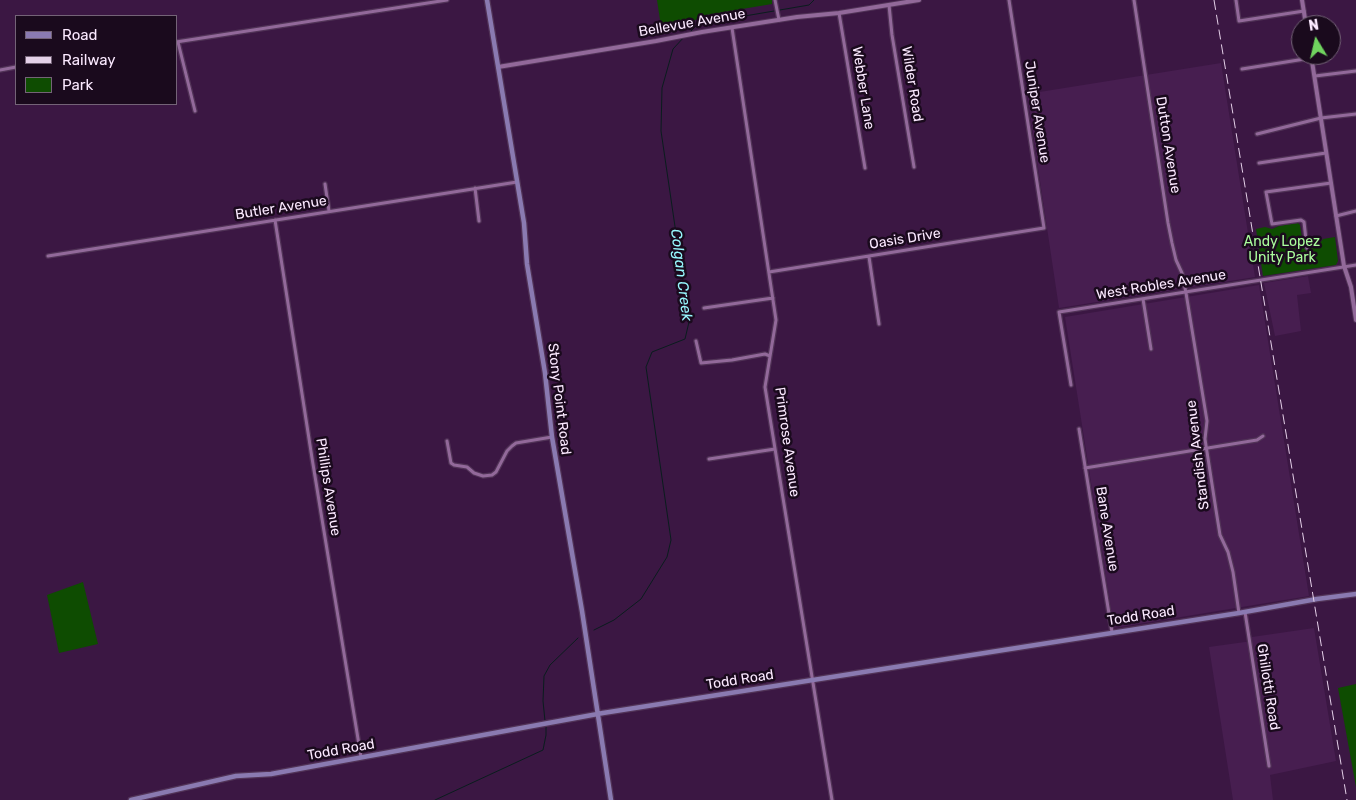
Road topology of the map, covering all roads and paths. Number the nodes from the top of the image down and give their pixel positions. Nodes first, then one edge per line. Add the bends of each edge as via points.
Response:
1 (447, 0) edge
2 (487, 0) edge
3 (775, 0) edge
4 (916, 0) edge
5 (1008, 0) edge
6 (1134, 0) edge
7 (1236, 0) edge
8 (1302, 0) edge
9 (889, 5) junction
10 (1304, 11) junction
11 (839, 13) junction
12 (1305, 15) edge
13 (779, 20) junction
14 (732, 28) junction
15 (178, 42) edge
16 (178, 46) edge
17 (1291, 60) edge
18 (1313, 65) edge
19 (498, 67) junction
20 (15, 68) edge
21 (1242, 69) dead end
22 (0, 70) edge
23 (1356, 71) edge
24 (1315, 76) junction
25 (195, 111) dead end
26 (1356, 114) edge
27 (1321, 118) junction
28 (1258, 134) dead end
29 (1326, 153) junction
30 (1259, 163) dead end
31 (914, 167) dead end
32 (865, 168) dead end
33 (517, 182) junction
34 (1331, 183) junction
35 (325, 184) dead end
36 (475, 188) junction
37 (329, 211) junction
38 (1356, 211) edge
39 (1336, 216) junction
40 (275, 220) junction
41 (479, 221) dead end
42 (1044, 228) joint
43 (1307, 248) dead end
44 (48, 256) dead end
45 (869, 257) junction
46 (1356, 265) edge
47 (1344, 266) junction
48 (769, 272) junction
49 (1186, 293) junction
50 (773, 298) junction
51 (1143, 299) junction
52 (704, 308) dead end
53 (1356, 320) edge
54 (879, 324) dead end
55 (696, 341) dead end
56 (1151, 348) dead end
57 (770, 356) junction
58 (1071, 385) dead end
59 (1079, 429) dead end
60 (1263, 436) dead end
61 (552, 437) junction
62 (447, 441) dead end
63 (1206, 448) junction
64 (775, 449) junction
65 (709, 459) dead end
66 (1085, 468) junction
67 (1356, 594) edge
68 (1242, 612) junction
69 (1112, 632) junction
70 (813, 679) junction
71 (597, 714) junction
72 (361, 757) junction
73 (1269, 766) dead end
74 (131, 800) edge
75 (611, 800) edge
76 (832, 800) edge

1 - 15 street
2 - 19 main road, Stony Point Road
3 - 13 street
4 - 9 street, Bellevue Avenue
5 - 42 street, Juniper Avenue
6 - 49 street, Dutton Avenue via 1168,223
7 - 10 street via 1239,21
8 - 10 street
9 - 11 street, Bellevue Avenue
9 - 31 street, Wilder Road
10 - 12 street
11 - 13 street, Bellevue Avenue
11 - 32 street, Webber Lane
13 - 14 street, Bellevue Avenue
14 - 19 street, Bellevue Avenue
14 - 48 street, Primrose Avenue
16 - 25 street
17 - 21 street
18 - 24 street
19 - 33 main road, Stony Point Road
20 - 22 street
23 - 24 street
24 - 27 street
26 - 27 street
27 - 28 street
27 - 29 street
29 - 30 street
29 - 34 street
33 - 36 street, Butler Avenue
33 - 61 main road, Stony Point Road
34 - 39 street
34 - 43 street via 1266,192 1272,224 1304,222
35 - 37 street
36 - 37 street, Butler Avenue
36 - 41 street
37 - 40 street, Butler Avenue
38 - 39 street
39 - 47 street
40 - 44 street, Butler Avenue
40 - 72 street, Phillips Avenue
42 - 45 street, Oasis Drive
45 - 48 street, Oasis Drive
45 - 54 street
46 - 47 street, West Robles Avenue
47 - 49 street, West Robles Avenue
47 - 53 street
48 - 50 street, Primrose Avenue
49 - 51 street, West Robles Avenue
49 - 63 street, Standish Avenue via 1207,421
50 - 52 street
50 - 57 street, Primrose Avenue via 776,320
51 - 56 street
51 - 58 street, West Robles Avenue via 1059,312
55 - 57 street via 701,363
57 - 64 street, Primrose Avenue via 766,387
59 - 66 street, Bane Avenue
60 - 63 street via 1257,440
61 - 62 street via 516,443 507,451 496,472 483,476 451,463
61 - 71 main road, Stony Point Road
63 - 66 street
63 - 68 street, Standish Avenue via 1220,535 1228,552
64 - 65 street
64 - 70 street, Primrose Avenue
66 - 69 street, Bane Avenue
67 - 68 main road, Todd Road
68 - 69 main road, Todd Road
68 - 73 street, Ghillotti Road
69 - 70 main road, Todd Road
70 - 71 main road, Todd Road
70 - 76 street, Primrose Avenue
71 - 72 main road, Todd Road
71 - 75 main road, Stony Point Road
72 - 74 main road, Todd Road via 271,774 236,776

